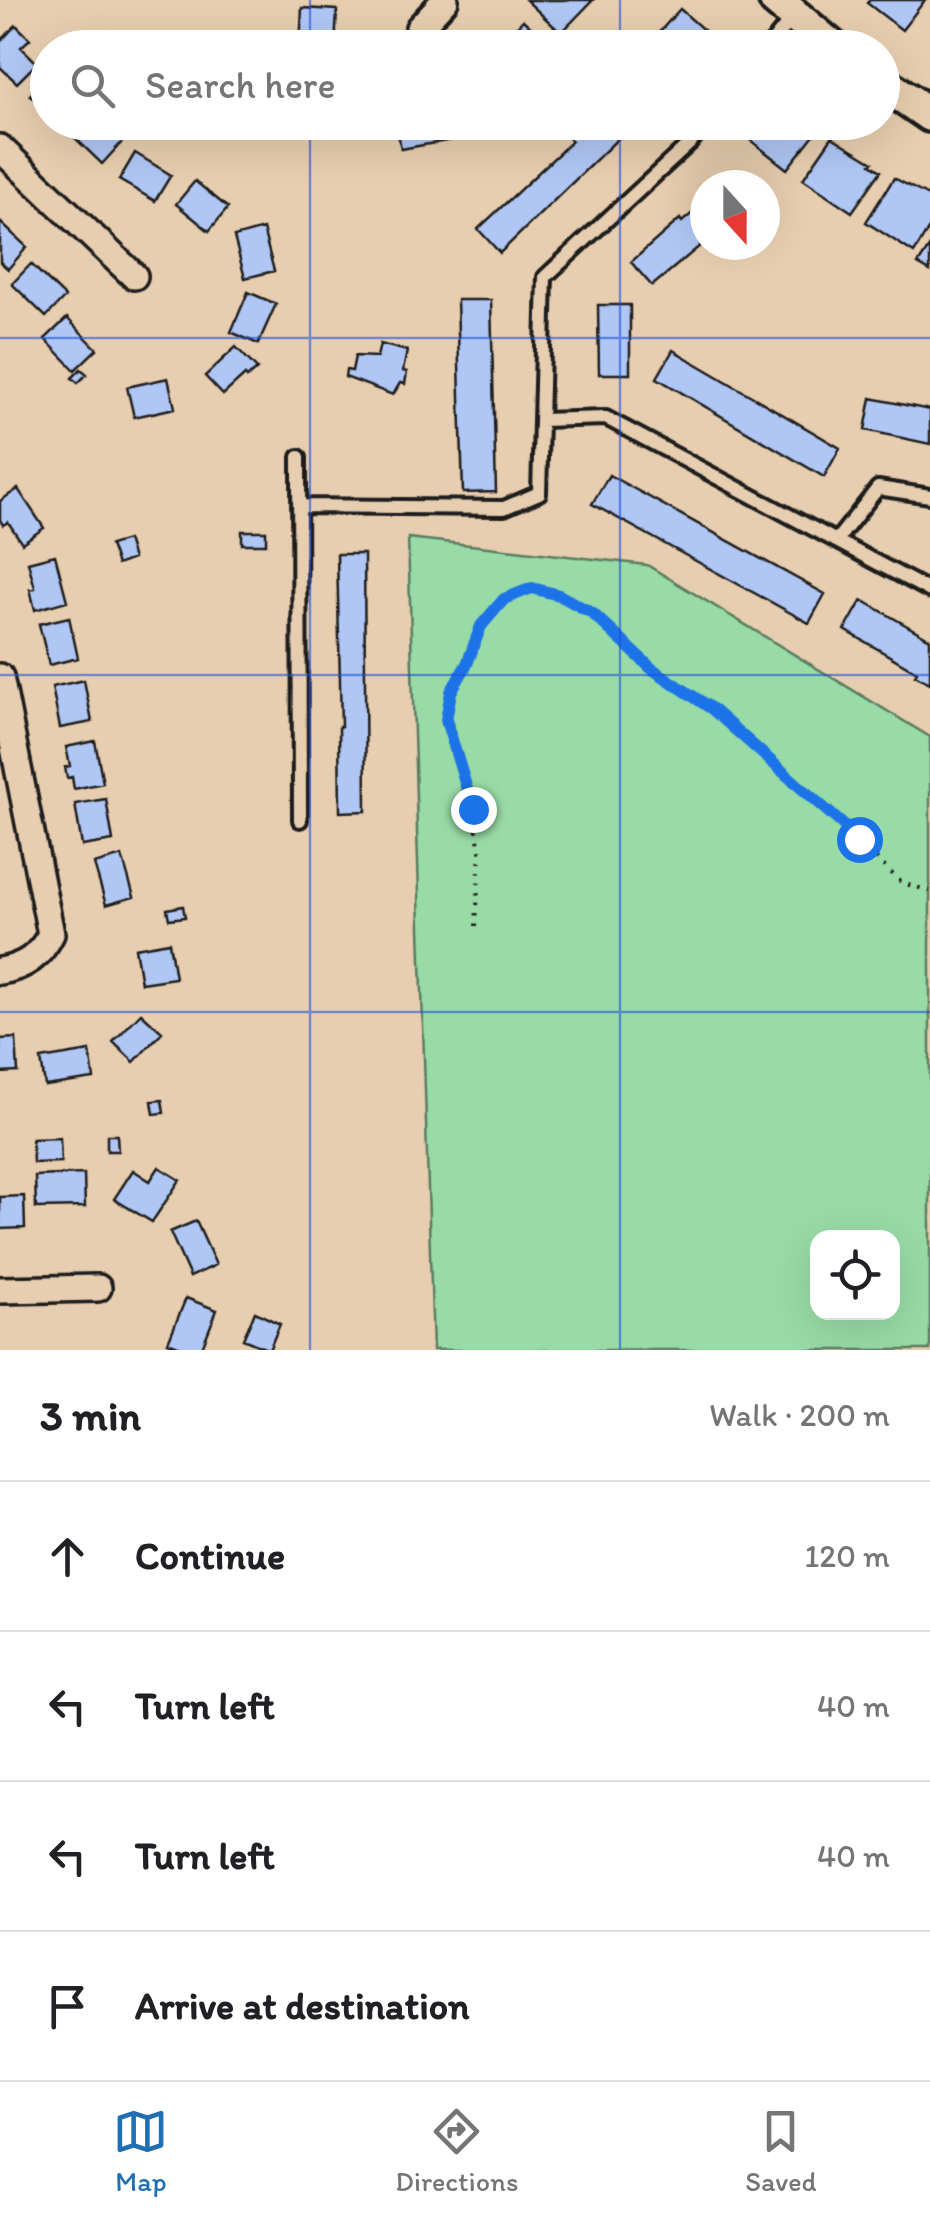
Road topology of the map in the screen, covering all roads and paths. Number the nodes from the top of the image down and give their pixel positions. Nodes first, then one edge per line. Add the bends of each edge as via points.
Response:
1 (446, 0) edge
2 (785, 8) edge
3 (419, 28) dead end
4 (811, 30) edge
5 (900, 94) edge
6 (930, 114) edge
7 (693, 140) edge
8 (0, 148) edge
9 (134, 276) dead end
10 (541, 420) junction
11 (299, 457) dead end
12 (930, 496) edge
13 (299, 506) junction
14 (836, 541) junction
15 (930, 591) edge
16 (0, 677) edge
17 (300, 820) dead end
18 (930, 891) edge
19 (476, 926) dead end
20 (0, 971) edge
21 (98, 1288) dead end
22 (0, 1290) edge

1 - 3 street
2 - 4 street
5 - 6 street
7 - 10 lane via 545,277
8 - 9 street
10 - 13 lane via 538,493 504,508
10 - 14 lane via 606,418
11 - 13 lane
12 - 14 lane via 878,488
13 - 17 lane
14 - 15 lane
16 - 20 street via 50,934 29,962
18 - 19 path via 902,883 778,766 592,613 532,588 504,599 481,626 451,692 446,720 480,852
21 - 22 street

